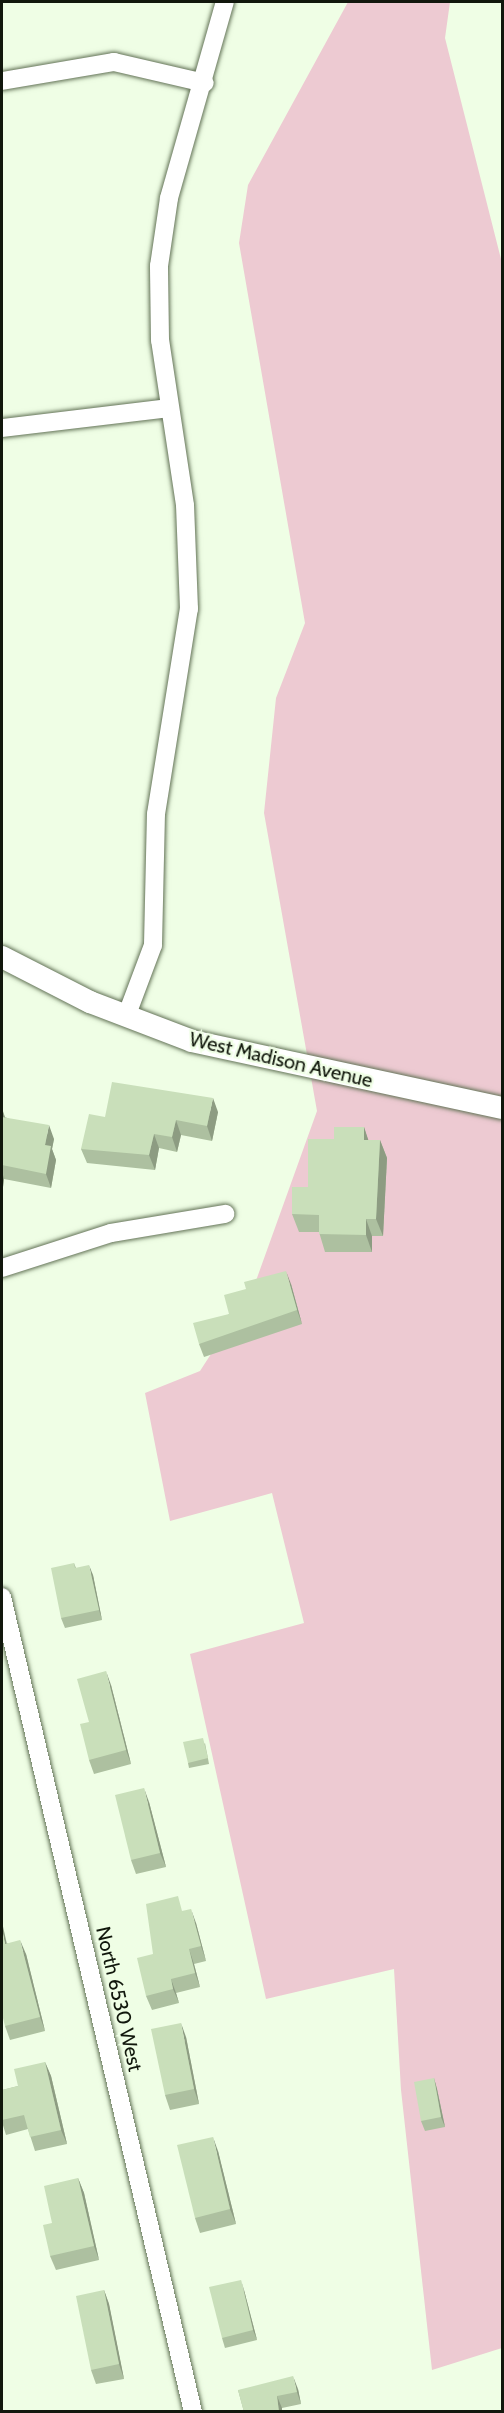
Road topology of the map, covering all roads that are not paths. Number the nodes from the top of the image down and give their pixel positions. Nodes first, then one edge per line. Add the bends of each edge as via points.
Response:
1 (225, 2) edge
2 (2, 81) edge
3 (205, 83) junction
4 (169, 408) junction
5 (2, 428) edge
6 (2, 957) edge
7 (126, 1017) junction
8 (502, 1108) edge
9 (225, 1214) dead end
10 (2, 1268) edge
11 (2, 1598) edge
12 (193, 2412) edge

1 - 3 street
2 - 3 street via 114,62
3 - 4 street via 176,170 162,243 159,330
4 - 5 street
4 - 7 street via 187,524 188,620 156,814 153,945
6 - 7 street, West Madison Avenue
7 - 8 street, West Madison Avenue via 239,1054
9 - 10 street via 111,1233
11 - 12 street, North 6530 West

